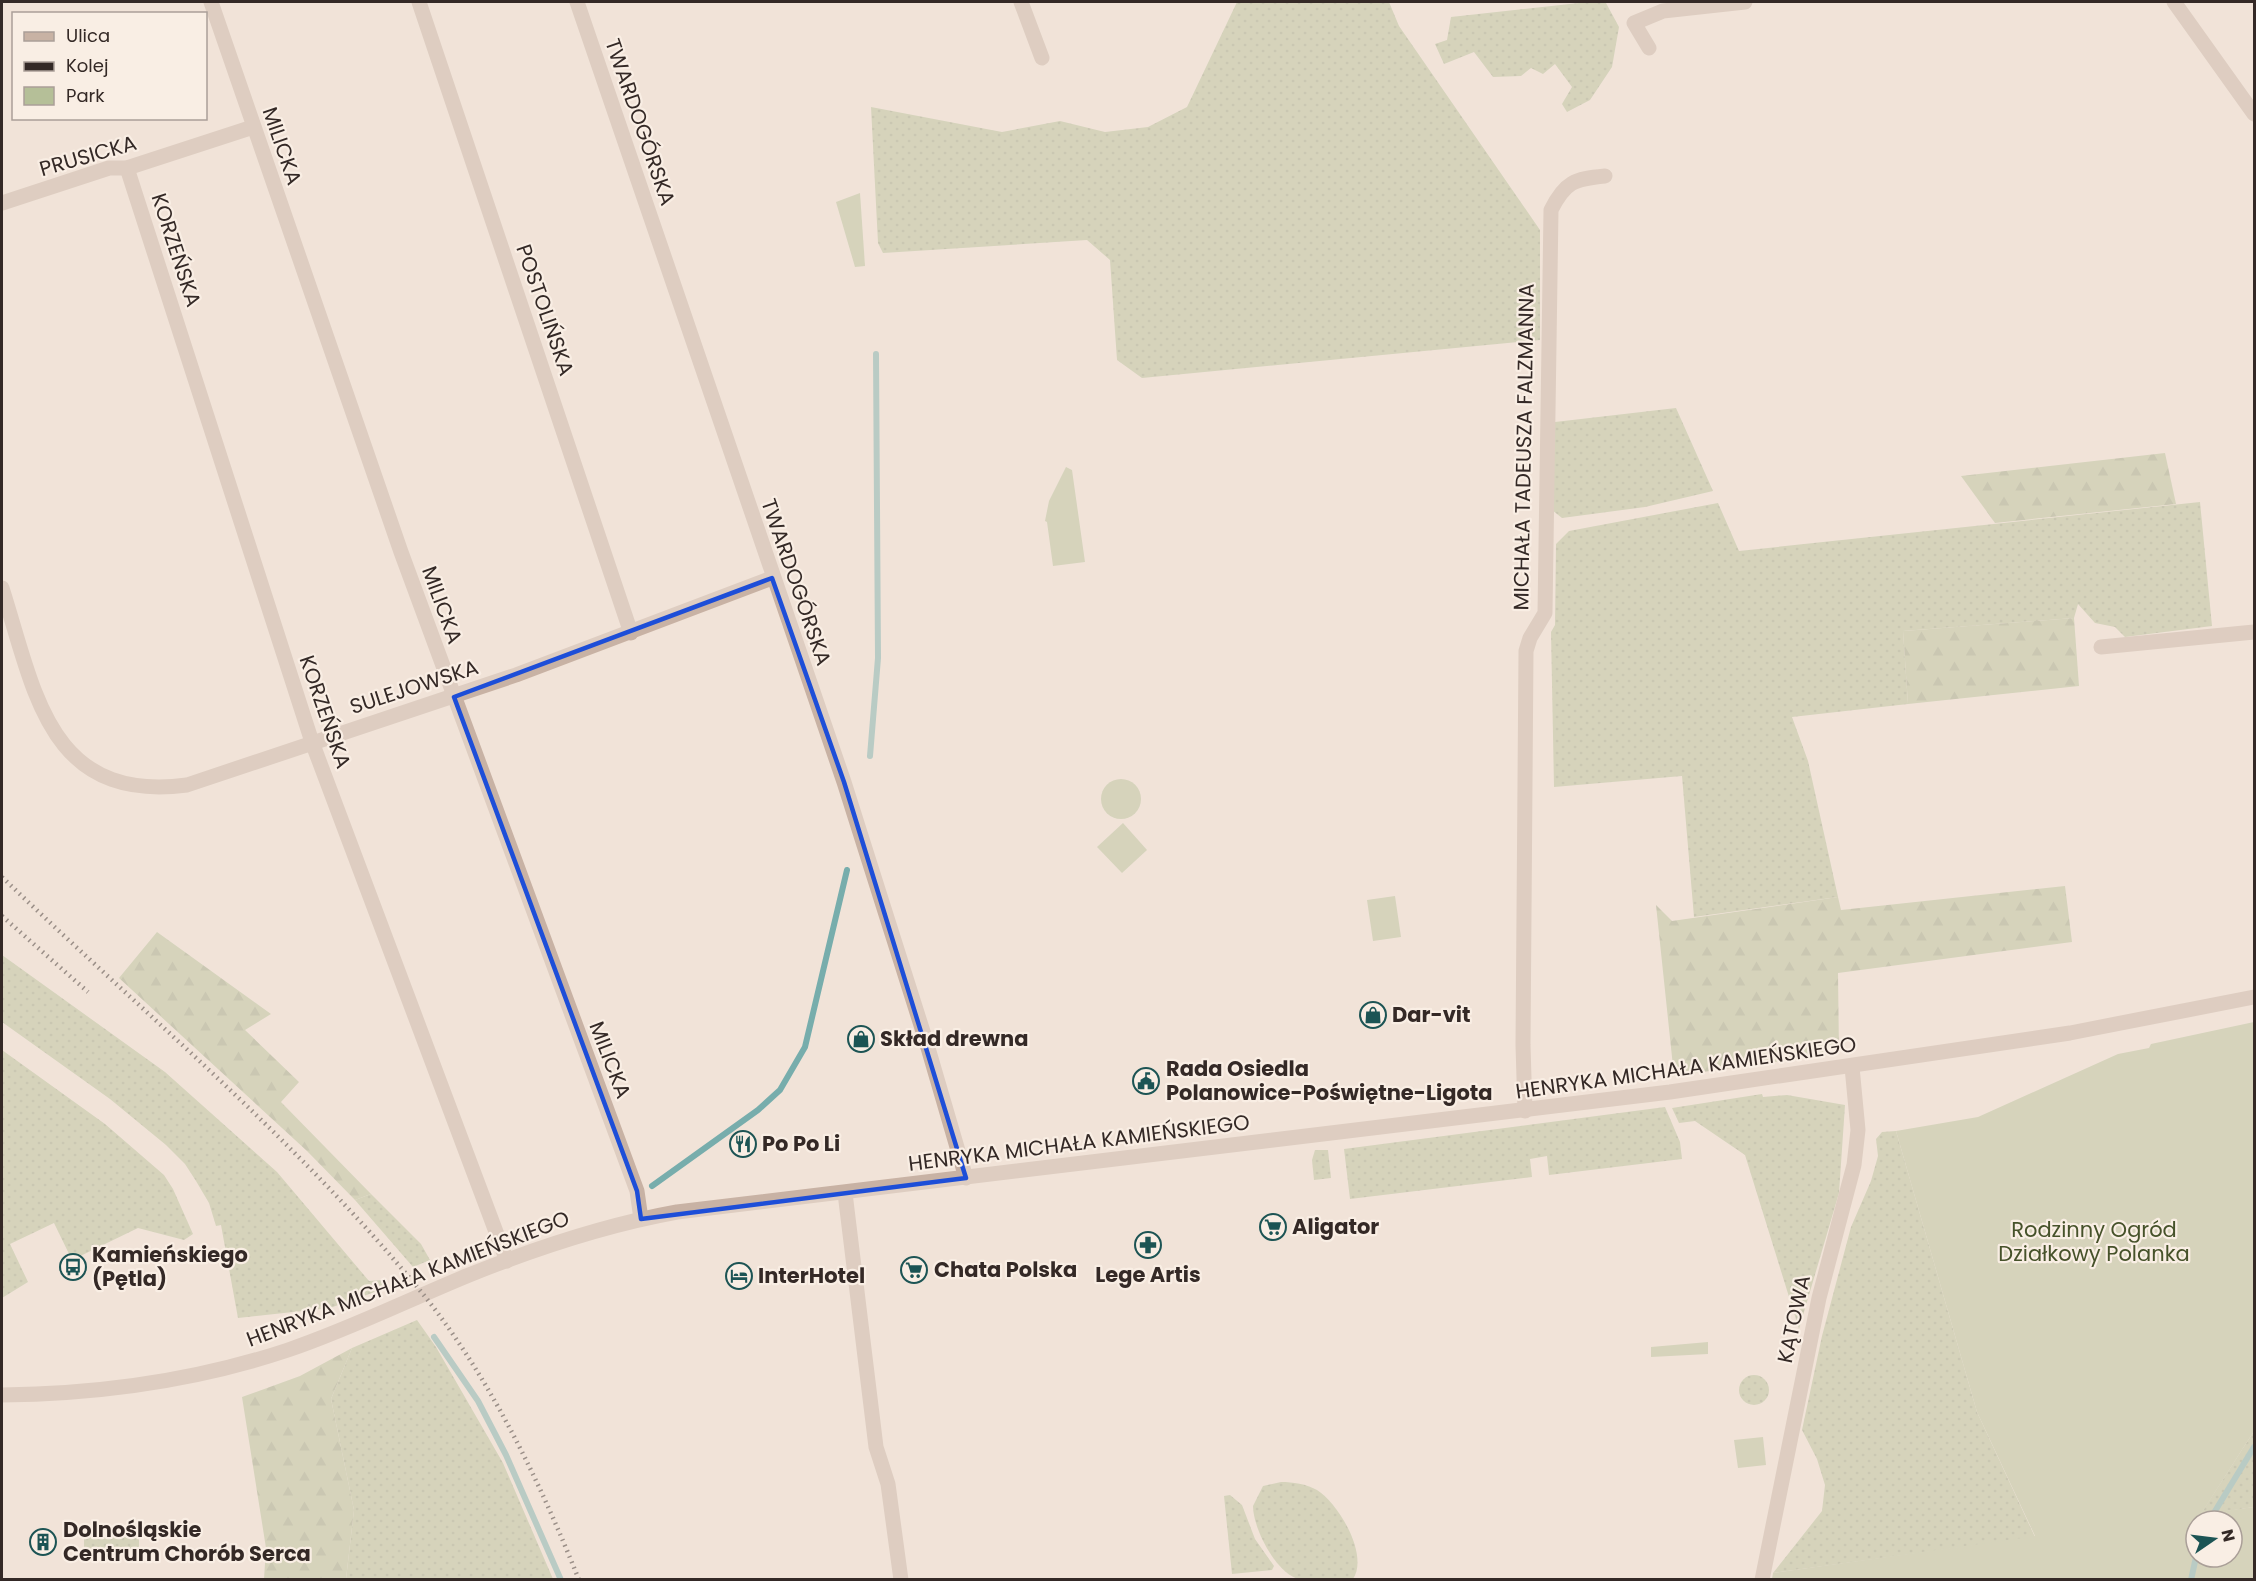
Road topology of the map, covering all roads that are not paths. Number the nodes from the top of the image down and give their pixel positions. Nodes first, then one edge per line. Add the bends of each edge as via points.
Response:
1 (211, 2) edge
2 (419, 2) edge
3 (577, 2) edge
4 (1022, 2) edge
5 (1745, 2) edge
6 (2174, 2) edge
7 (1649, 48) dead end
8 (1042, 58) dead end
9 (2254, 114) edge
10 (254, 128) junction
11 (127, 168) junction
12 (1605, 176) dead end
13 (2, 203) edge
14 (772, 579) junction
15 (2, 588) edge
16 (2254, 632) edge
17 (631, 633) junction
18 (2101, 647) dead end
19 (454, 696) junction
20 (312, 742) junction
21 (2254, 997) edge
22 (1852, 1067) junction
23 (1525, 1111) junction
24 (966, 1178) junction
25 (845, 1193) junction
26 (641, 1219) junction
27 (507, 1261) junction
28 (2, 1395) edge
29 (901, 1580) edge
30 (1762, 1580) edge

1 - 10 street, MILICKA
2 - 17 street, POSTOLIŃSKA
3 - 14 street, TWARDOGÓRSKA
4 - 8 street
5 - 7 street via 1663,11 1634,24
6 - 9 street
10 - 11 street, PRUSICKA
10 - 19 street, MILICKA via 400,552
11 - 13 street, PRUSICKA via 109,168
11 - 20 street, KORZEŃSKA
12 - 23 street, MICHAŁA TADEUSZA FALZMANNA via 1580,178 1561,190 1551,210 1545,613 1526,651
14 - 17 street, SULEJOWSKA
14 - 24 street, TWARDOGÓRSKA via 844,782
15 - 20 street, SULEJOWSKA via 48,722 66,750 100,776 122,785 146,788 187,785
16 - 18 street
17 - 19 street, SULEJOWSKA
19 - 20 street, SULEJOWSKA
19 - 26 street, MILICKA via 637,1191
20 - 27 street, KORZEŃSKA
21 - 22 street, HENRYKA MICHAŁA KAMIEŃSKIEGO via 2070,1033
22 - 23 street, HENRYKA MICHAŁA KAMIEŃSKIEGO
22 - 30 street, KĄTOWA via 1858,1131 1854,1165 1820,1298
23 - 24 street, HENRYKA MICHAŁA KAMIEŃSKIEGO
24 - 25 street, HENRYKA MICHAŁA KAMIEŃSKIEGO
25 - 26 street, HENRYKA MICHAŁA KAMIEŃSKIEGO
25 - 29 street via 876,1447 888,1484
26 - 27 street, HENRYKA MICHAŁA KAMIEŃSKIEGO
27 - 28 street, HENRYKA MICHAŁA KAMIEŃSKIEGO via 352,1326 230,1368 107,1390

